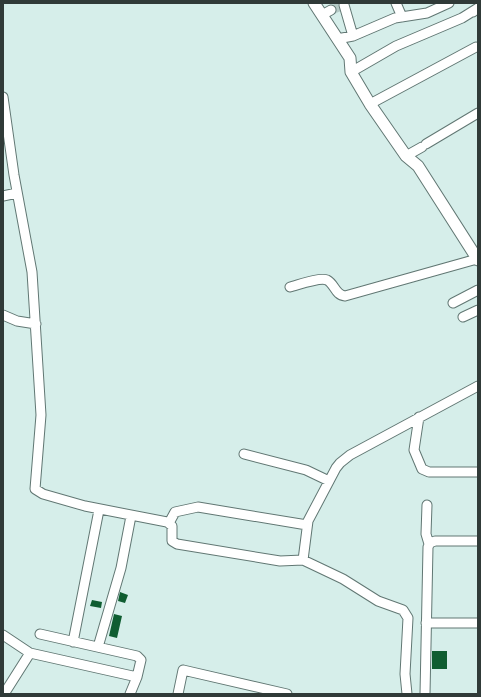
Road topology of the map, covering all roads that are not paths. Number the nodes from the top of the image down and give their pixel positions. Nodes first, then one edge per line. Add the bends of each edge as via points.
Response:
1 (314, 3) edge
2 (396, 3) edge
3 (449, 3) edge
4 (337, 8) edge
5 (473, 12) dead end
6 (402, 17) junction
7 (353, 36) junction
8 (337, 39) junction
9 (476, 47) dead end
10 (350, 72) junction
11 (3, 97) edge
12 (370, 104) junction
13 (478, 113) edge
14 (406, 156) junction
15 (17, 193) junction
16 (3, 196) edge
17 (478, 259) edge
18 (290, 287) dead end
19 (478, 290) edge
20 (453, 302) dead end
21 (478, 310) edge
22 (3, 315) edge
23 (463, 317) dead end
24 (36, 324) junction
25 (478, 386) edge
26 (419, 417) junction
27 (244, 454) dead end
28 (478, 472) edge
29 (329, 481) junction
30 (427, 505) dead end
31 (99, 510) junction
32 (131, 516) junction
33 (169, 523) junction
34 (307, 525) junction
35 (478, 541) edge
36 (430, 544) junction
37 (303, 560) junction
38 (426, 623) junction
39 (478, 623) edge
40 (40, 634) dead end
41 (3, 635) edge
42 (73, 642) junction
43 (98, 647) junction
44 (30, 653) junction
45 (137, 677) junction
46 (268, 692) edge
47 (4, 694) edge
48 (130, 694) edge
49 (178, 694) edge
50 (287, 694) edge
51 (407, 694) edge
52 (425, 694) edge

1 - 4 main road
2 - 6 street
3 - 6 street via 427,13
4 - 7 street
4 - 8 main road
5 - 10 street via 396,46
6 - 7 street
7 - 8 street
8 - 10 main road via 350,58
9 - 12 street
10 - 12 main road
11 - 15 street
12 - 14 main road
13 - 14 street
14 - 17 main road via 418,166
15 - 16 street
15 - 24 street via 32,272
17 - 18 street via 345,296 323,279
19 - 20 street
21 - 23 street
22 - 24 street via 17,321
24 - 31 street via 41,415 35,489 43,494
25 - 26 street
26 - 28 street via 414,450 422,469 429,472
26 - 29 street via 344,459
27 - 29 street via 306,470
29 - 34 street
30 - 36 street via 426,534
31 - 32 street
31 - 42 street
32 - 33 street
32 - 43 street via 121,568
33 - 34 street via 175,512 198,507
33 - 37 street via 172,526 172,541 177,544 280,560
34 - 37 street
35 - 36 street via 435,541
36 - 38 street
37 - 51 street via 343,579 370,597 406,612
38 - 39 street
38 - 52 street
40 - 42 street
41 - 44 street
42 - 43 street
43 - 45 street via 140,658 142,663
44 - 45 street
44 - 47 street
45 - 48 street
46 - 49 street via 183,670
46 - 50 street

